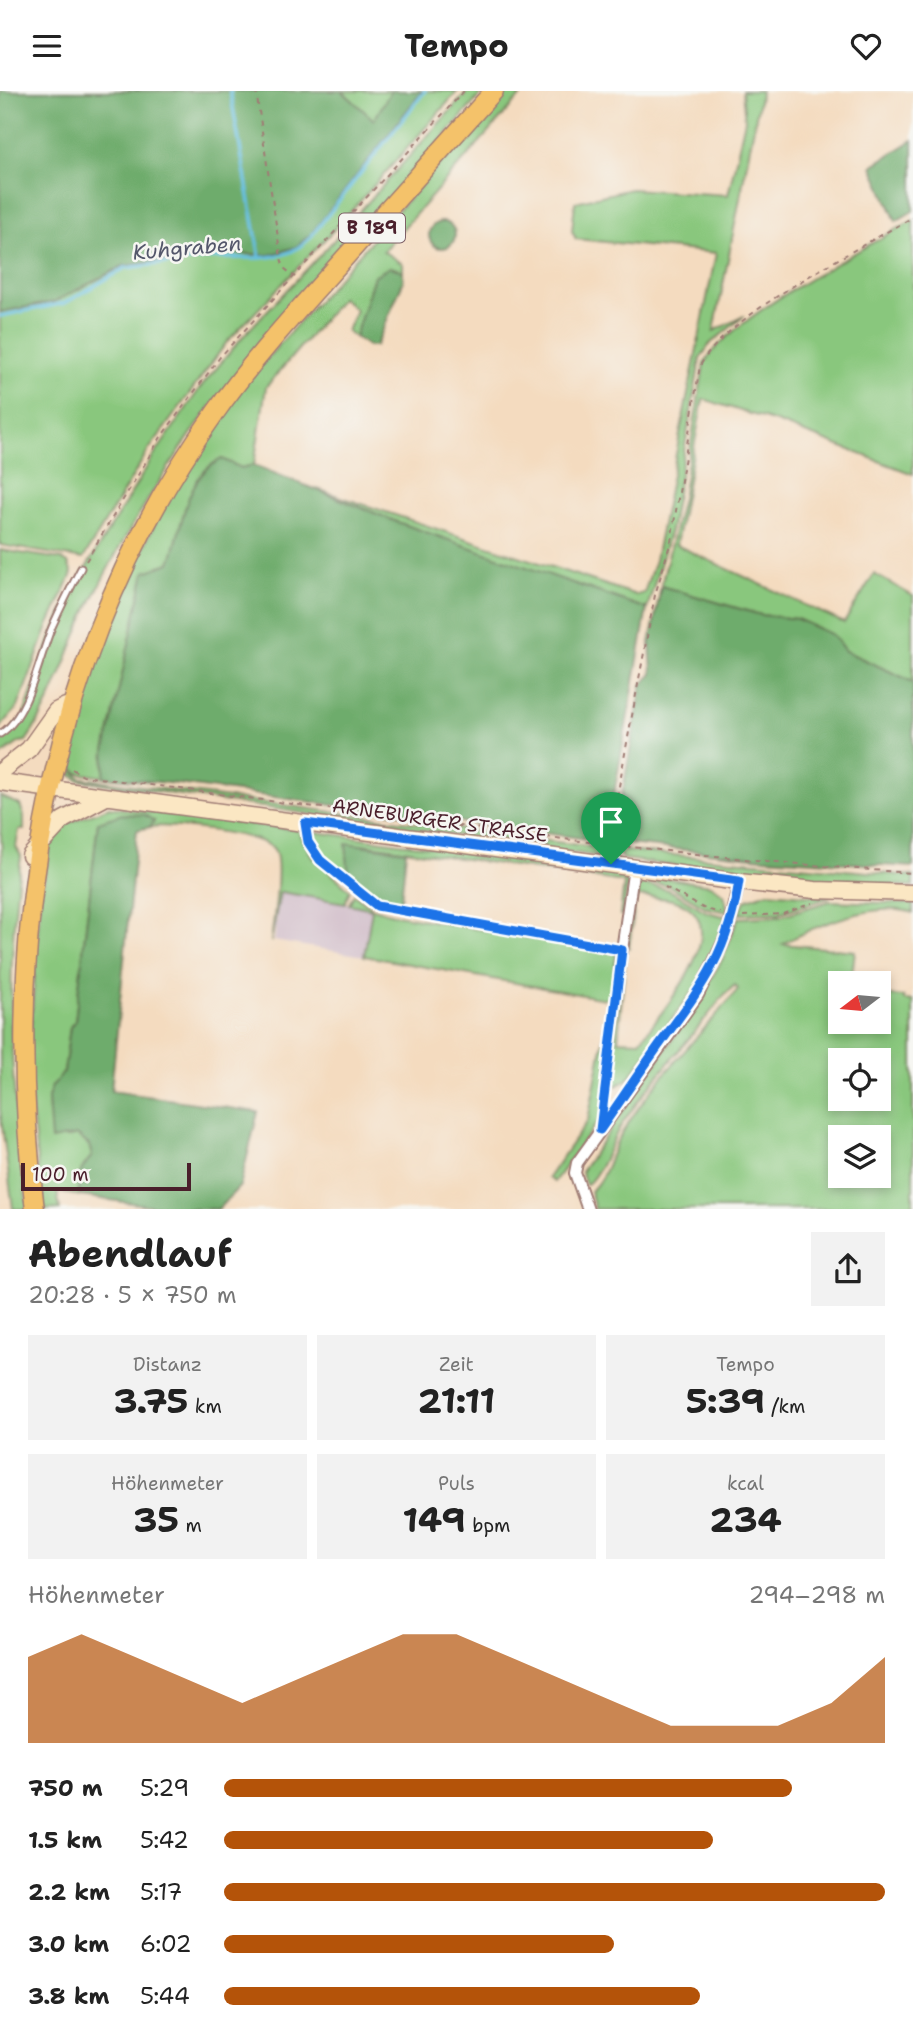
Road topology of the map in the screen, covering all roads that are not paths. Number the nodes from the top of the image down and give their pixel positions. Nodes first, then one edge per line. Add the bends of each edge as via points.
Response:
1 (494, 91) edge
2 (82, 568) road end
3 (66, 706) junction
4 (0, 734) edge
5 (0, 772) edge
6 (0, 782) edge
7 (44, 789) junction
8 (106, 797) junction
9 (300, 822) junction
10 (30, 856) junction
11 (634, 867) junction
12 (739, 881) junction
13 (913, 893) edge
14 (622, 950) joint
15 (35, 1209) edge
16 (588, 1209) edge

1 - 3 main road, B 189 via 284,326 216,411 138,535 103,607
2 - 4 lane via 51,629 23,705
3 - 5 main road via 56,711 29,750
3 - 7 main road, B 189
6 - 7 main road, ARNEBURGER STRASSE
7 - 8 main road, ARNEBURGER STRASSE
7 - 10 main road, B 189
8 - 9 main road, ARNEBURGER STRASSE
8 - 10 main road via 63,820
9 - 11 main road, ARNEBURGER STRASSE
9 - 14 lane via 320,860 377,906
10 - 15 main road, B 189 via 19,965 19,1071
11 - 12 main road, ARNEBURGER STRASSE
11 - 14 street
12 - 13 main road, ARNEBURGER STRASSE via 827,891
12 - 16 street via 717,960 698,995 577,1163 575,1173

